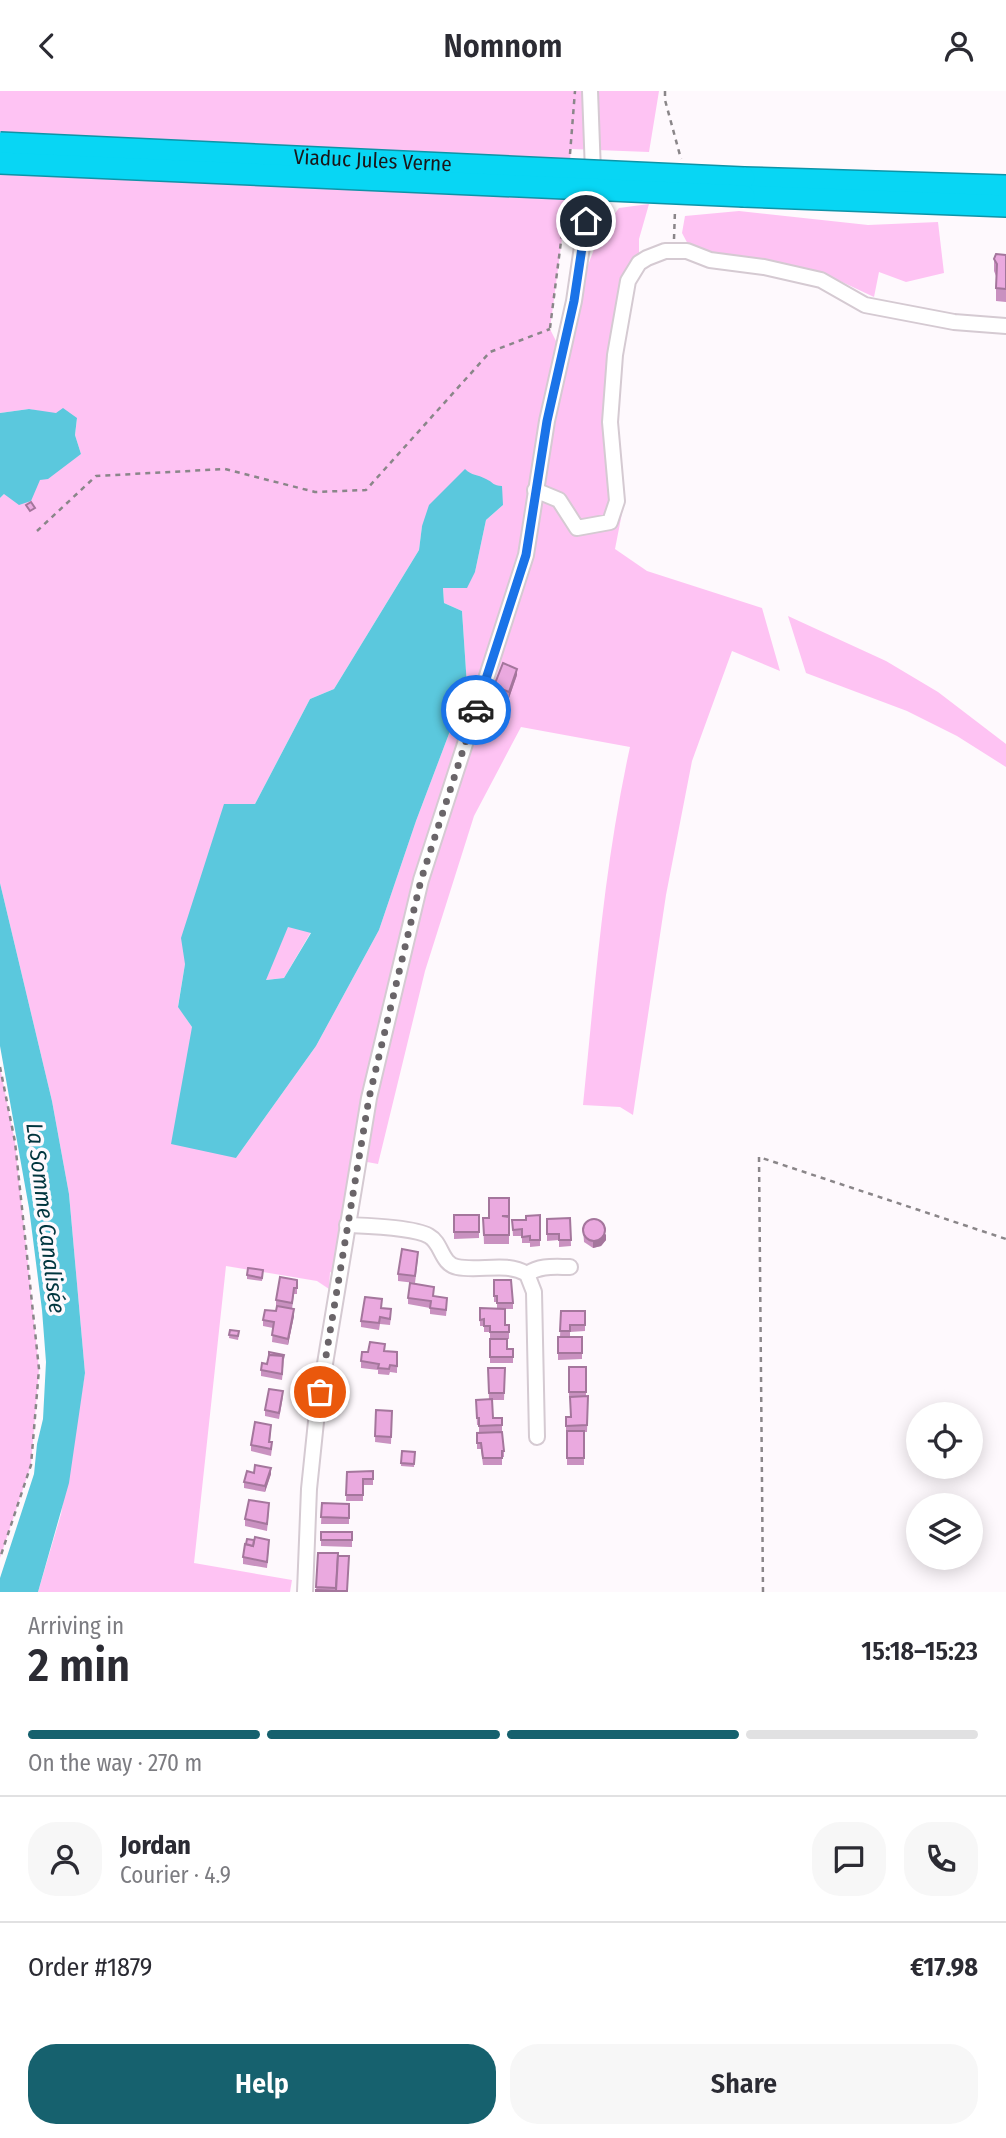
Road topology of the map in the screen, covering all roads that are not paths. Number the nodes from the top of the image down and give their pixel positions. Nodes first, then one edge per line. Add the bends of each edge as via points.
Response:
1 (590, 91) edge
2 (0, 143) edge
3 (0, 163) edge
4 (1006, 186) edge
5 (744, 187) junction
6 (1006, 206) edge
7 (1006, 326) edge
8 (535, 490) junction
9 (347, 1225) junction
10 (570, 1267) dead end
11 (527, 1274) junction
12 (537, 1437) dead end
13 (305, 1592) edge

1 - 8 street via 593,173 574,301
2 - 5 highway, Viaduc Jules Verne, bridge
3 - 5 highway, Viaduc Jules Verne, bridge
4 - 5 highway
5 - 6 highway
7 - 8 street via 954,322 864,305 821,280 710,260 687,251 665,251 639,263 628,281 615,355 610,422 617,501 610,522 577,528 559,500
8 - 9 street via 526,555 421,880 366,1114
9 - 11 street via 422,1233 436,1242 446,1260 457,1268 511,1267
9 - 13 street via 312,1453
10 - 11 street via 544,1267
11 - 12 street via 534,1292

